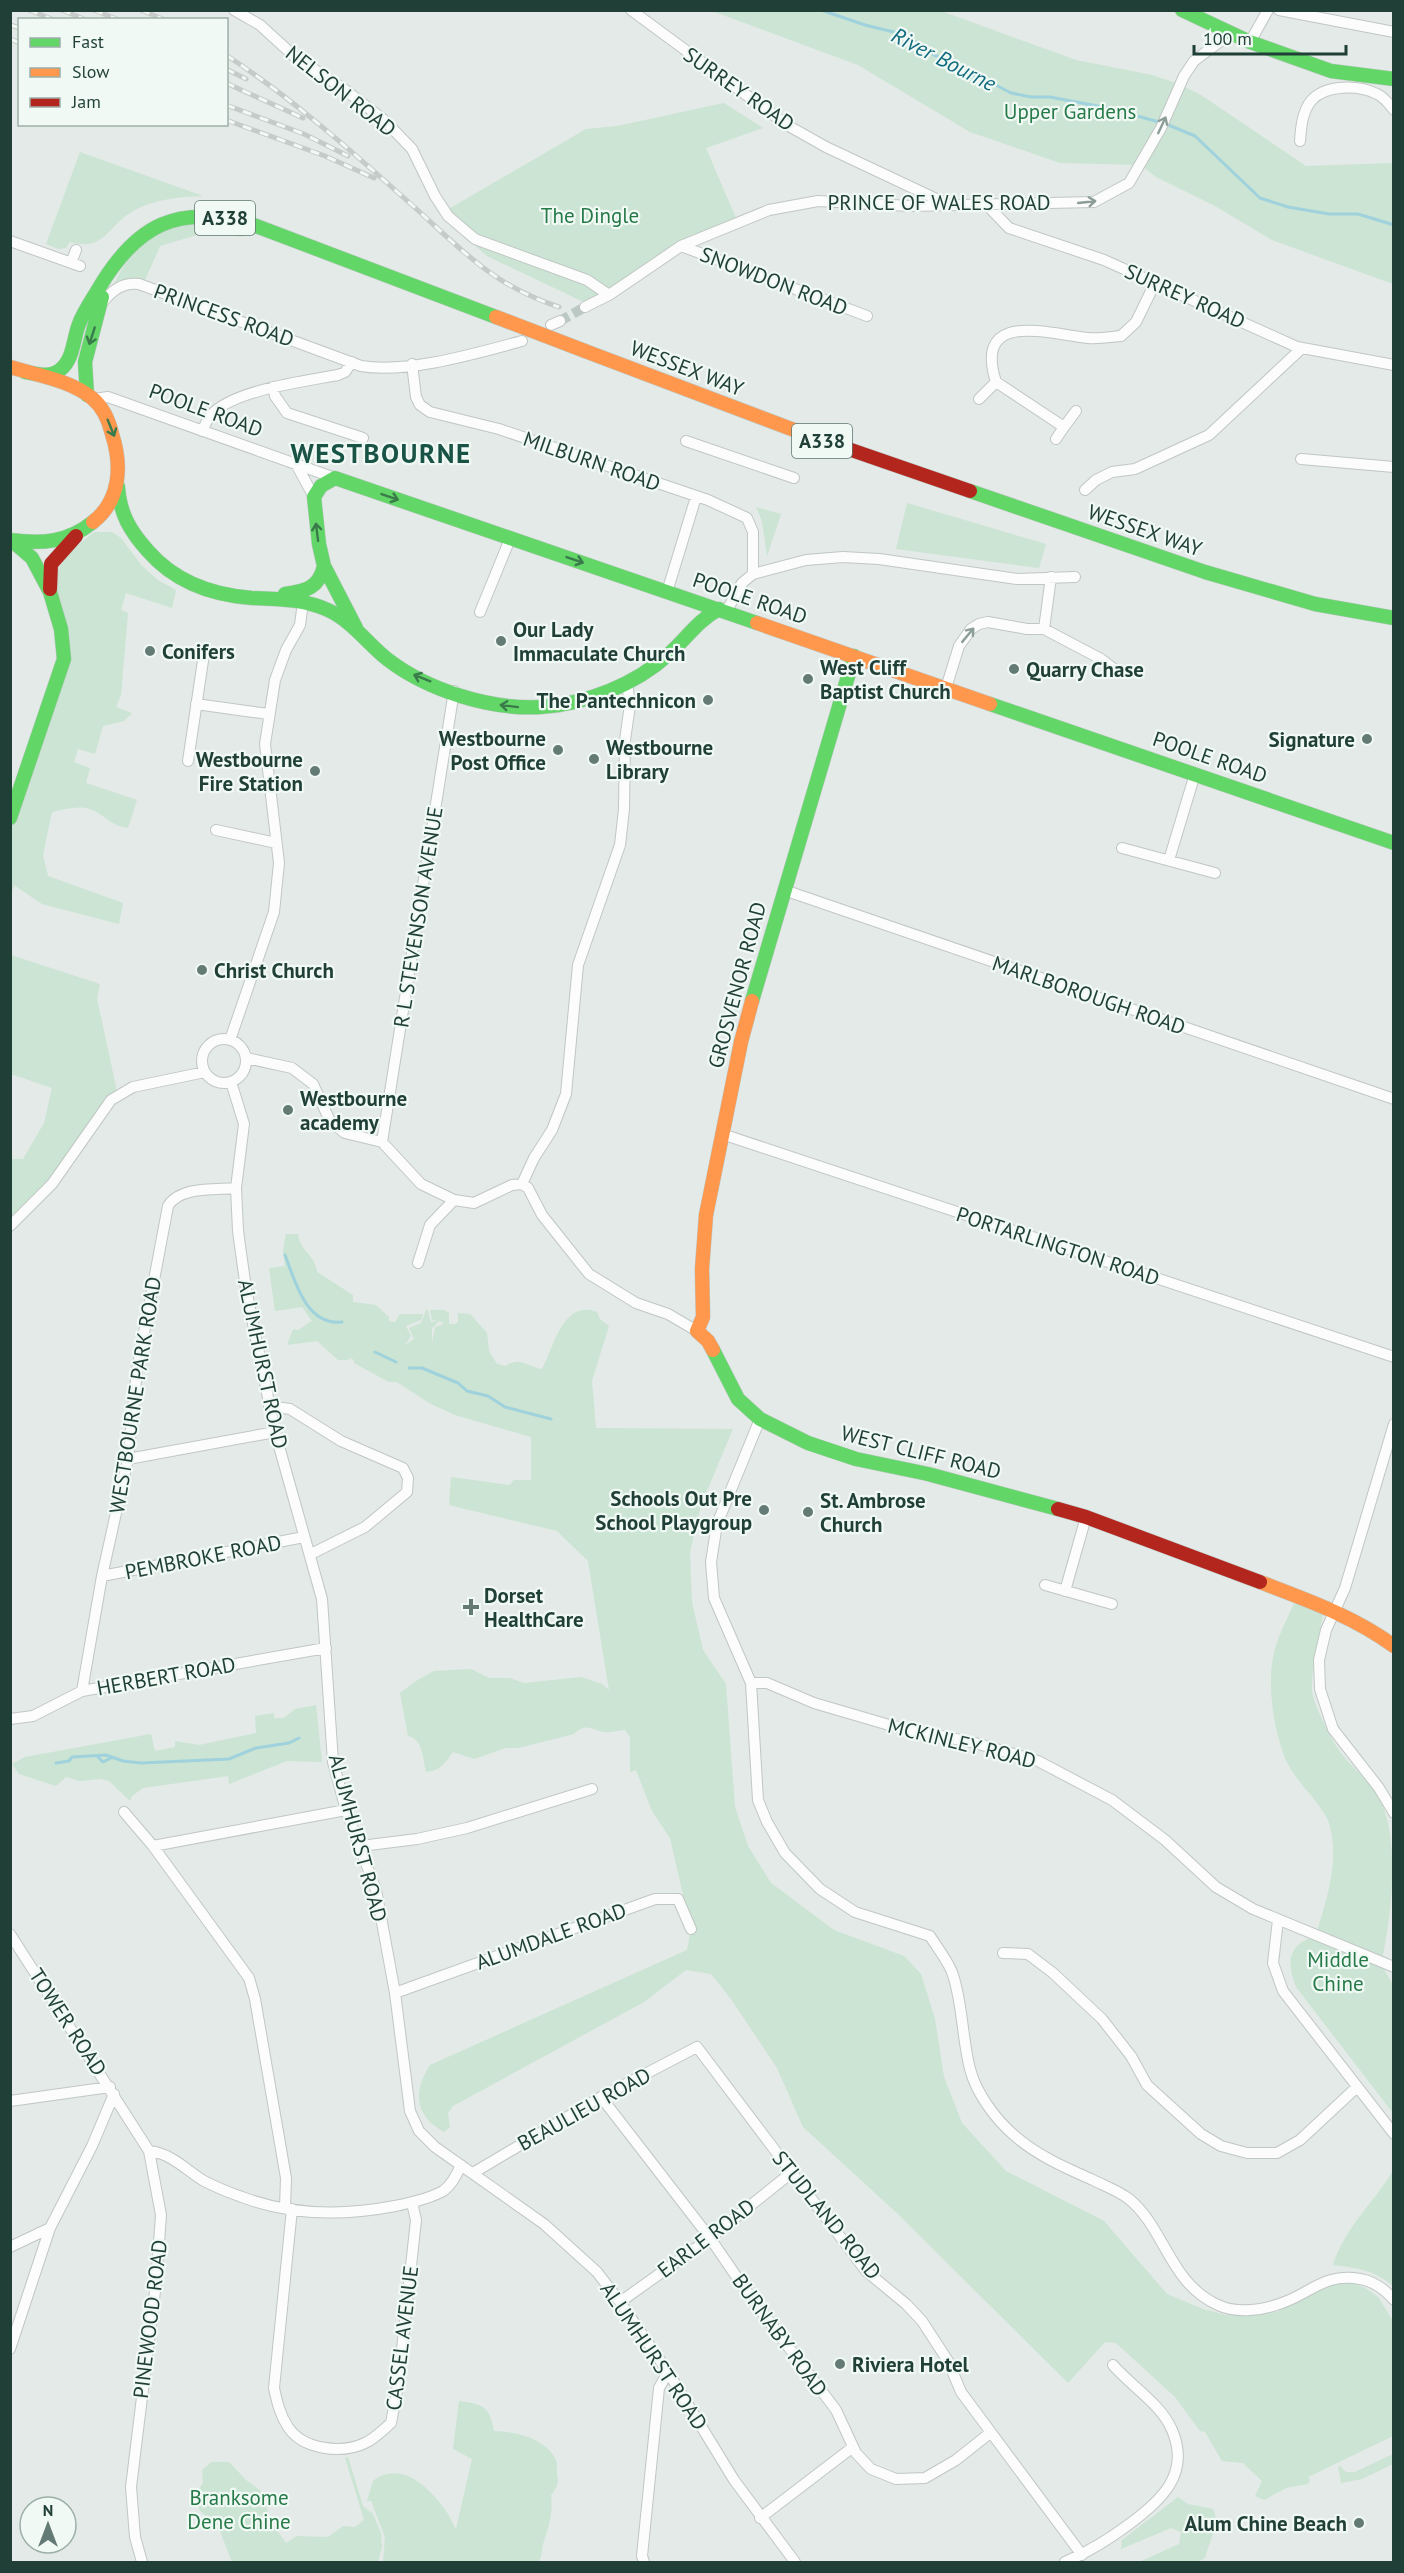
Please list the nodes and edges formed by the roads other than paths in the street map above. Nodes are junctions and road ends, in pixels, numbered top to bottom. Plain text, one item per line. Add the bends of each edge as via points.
1 (234, 10) edge
2 (631, 10) edge
3 (1182, 10) edge
4 (1268, 10) edge
5 (1279, 10) edge
6 (1394, 32) edge
7 (1230, 34) junction
8 (1250, 42) junction
9 (1394, 80) edge
10 (1394, 110) edge
11 (1300, 141) dead end
12 (949, 205) junction
13 (987, 205) junction
14 (10, 241) edge
15 (681, 246) junction
16 (76, 250) dead end
17 (104, 279) junction
18 (1155, 283) junction
19 (609, 295) junction
20 (101, 304) junction
21 (585, 307) tunnel mouth
22 (867, 316) dead end
23 (522, 341) dead end
24 (1302, 348) junction
25 (352, 362) junction
26 (412, 364) junction
27 (1394, 365) edge
28 (10, 367) edge
29 (25, 372) junction
30 (996, 382) junction
31 (273, 387) junction
32 (90, 397) junction
33 (979, 399) dead end
34 (1076, 411) dead end
35 (1064, 427) junction
36 (202, 431) junction
37 (363, 438) dead end
38 (1056, 439) dead end
39 (686, 441) dead end
40 (1301, 459) dead end
41 (296, 464) junction
42 (1394, 467) edge
43 (335, 478) junction
44 (795, 478) dead end
45 (118, 487) junction
46 (1085, 490) dead end
47 (314, 497) junction
48 (696, 497) junction
49 (125, 526) junction
50 (81, 532) junction
51 (510, 539) junction
52 (10, 540) edge
53 (324, 566) junction
54 (753, 574) junction
55 (1051, 577) junction
56 (1075, 577) dead end
57 (50, 592) junction
58 (674, 594) junction
59 (264, 596) junction
60 (303, 602) junction
61 (723, 611) junction
62 (480, 612) dead end
63 (1394, 618) edge
64 (357, 628) junction
65 (1044, 629) junction
66 (689, 635) junction
67 (204, 654) dead end
68 (854, 656) junction
69 (1123, 670) dead end
70 (627, 683) junction
71 (946, 688) junction
72 (454, 691) junction
73 (196, 704) junction
74 (268, 714) junction
75 (188, 761) dead end
76 (1195, 774) junction
77 (10, 818) edge
78 (216, 830) dead end
79 (276, 843) junction
80 (1394, 843) edge
81 (1122, 848) dead end
82 (1169, 860) junction
83 (1215, 873) dead end
84 (784, 890) junction
85 (230, 1040) junction
86 (246, 1058) junction
87 (205, 1072) junction
88 (231, 1082) junction
89 (1394, 1099) edge
90 (722, 1134) junction
91 (382, 1142) junction
92 (522, 1184) junction
93 (236, 1188) junction
94 (454, 1200) junction
95 (10, 1226) edge
96 (418, 1263) dead end
97 (697, 1330) junction
98 (1394, 1357) edge
99 (269, 1406) junction
100 (760, 1419) junction
101 (1394, 1424) edge
102 (275, 1432) junction
103 (128, 1459) junction
104 (1086, 1518) junction
105 (304, 1537) junction
106 (310, 1554) junction
107 (102, 1576) junction
108 (1045, 1585) dead end
109 (1065, 1591) junction
110 (1112, 1604) dead end
111 (1334, 1610) junction
112 (1394, 1646) edge
113 (326, 1648) junction
114 (750, 1683) junction
115 (82, 1691) junction
116 (10, 1719) edge
117 (591, 1790) dead end
118 (346, 1810) junction
119 (124, 1812) dead end
120 (1394, 1813) edge
121 (153, 1845) junction
122 (361, 1846) junction
123 (1278, 1920) junction
124 (691, 1929) dead end
125 (10, 1934) edge
126 (1003, 1953) dead end
127 (1394, 1967) edge
128 (395, 1993) junction
129 (697, 2047) joint
130 (1357, 2087) junction
131 (112, 2090) junction
132 (601, 2097) junction
133 (10, 2101) edge
134 (1394, 2134) edge
135 (149, 2151) junction
136 (461, 2165) junction
137 (473, 2173) junction
138 (791, 2173) junction
139 (412, 2203) junction
140 (288, 2209) junction
141 (50, 2228) junction
142 (710, 2238) junction
143 (10, 2247) edge
144 (1394, 2300) edge
145 (620, 2302) junction
146 (10, 2349) edge
147 (1113, 2366) dead end
148 (668, 2372) junction
149 (990, 2433) junction
150 (853, 2447) junction
151 (760, 2518) junction
152 (1082, 2555) junction
153 (142, 2562) edge
154 (644, 2562) edge
155 (795, 2562) edge
156 (1065, 2562) edge

1 - 19 street, NELSON ROAD via 260,25 294,56 384,120 412,149 448,216 475,239 587,280
2 - 12 street, SURREY ROAD via 788,125
3 - 7 main road
4 - 8 street
5 - 6 street
7 - 8 main road
13 -> 7 street, PRINCE OF WALES ROAD via 1094,202 1129,183 1194,61
8 - 9 main road via 1331,71
10 - 11 street via 1384,99 1366,90 1328,91 1318,95 1308,107
12 - 13 street, PRINCE OF WALES ROAD
12 - 15 street, PRINCE OF WALES ROAD via 818,201 769,210
13 - 18 street, SURREY ROAD via 1009,228 1104,260
14 - 16 street via 76,264
15 - 19 street, PRINCE OF WALES ROAD
15 - 22 street, SNOWDON ROAD
17 - 20 main road, WESSEX WAY / A338
17 - 29 main road, A338 via 61,370 45,375
17 - 63 main road, WESSEX WAY / A338, bridge via 119,254 146,230 170,220 211,216 244,223 750,415 1082,531 1205,573 1314,604
18 - 24 street, SURREY ROAD
18 - 30 street via 1136,321 1121,336 1092,338 1023,329 1004,334 992,355
19 - 21 street, PRINCE OF WALES ROAD
20 - 25 street, PRINCESS ROAD via 110,292 124,285 139,284
20 -> 32 main road, WESSEX WAY / A338 via 85,362
23 - 26 street
24 - 27 street, SURREY ROAD
24 - 46 street via 1209,435 1135,469 1112,472
25 - 26 street via 384,368
25 - 31 street via 338,375
26 - 48 street, MILBURN ROAD via 416,397 430,412 499,429
28 - 29 main road
29 - 32 main road
30 - 33 street
30 - 35 street
31 - 36 street via 219,408
31 - 37 street via 287,413
32 - 36 street, POOLE ROAD via 108,397
32 -> 45 main road via 106,417 117,447 121,461
34 - 35 street
35 - 38 street
36 - 41 street, POOLE ROAD
39 - 44 street
40 - 42 street
41 - 43 street, POOLE ROAD
41 - 47 street
43 - 47 main road via 321,486
43 -> 51 main road, POOLE ROAD
45 - 49 main road
45 - 50 main road via 107,508
53 -> 47 main road
48 - 54 street, MILBURN ROAD via 747,518 753,532
48 - 58 street
49 - 50 main road via 99,523
49 - 59 main road via 152,556 182,580 226,595
50 - 52 main road via 45,545
50 - 57 main road via 51,564
51 -> 58 main road, POOLE ROAD
51 - 62 street
52 - 57 main road via 32,558
53 - 59 main road via 320,582 306,591
53 - 64 main road
54 - 55 street via 806,560 843,557 1017,579
54 - 61 street
55 - 56 street
55 - 65 street
57 - 77 main road via 61,629 64,659
58 - 61 main road, POOLE ROAD
58 - 66 main road via 692,615
59 - 60 main road
60 - 64 main road via 334,613
60 - 74 street via 300,625 279,667
61 - 66 main road via 705,615
61 - 68 main road, POOLE ROAD
72 -> 64 main road via 391,662
65 - 69 street via 1114,669
71 -> 65 street via 959,646 979,624
66 - 70 main road via 663,660
67 - 73 street
68 - 71 main road, POOLE ROAD
68 - 84 main road, GROSVENOR ROAD
70 -> 72 main road via 539,708 503,706
70 - 92 street via 630,705 620,845 578,964 566,1094 552,1130
71 - 76 main road, POOLE ROAD
72 - 91 street, R L STEVENSON AVENUE
73 - 74 street
73 - 75 street
74 - 79 street via 265,744
76 - 80 main road, POOLE ROAD
76 - 82 street
78 - 79 street
79 - 85 street via 279,863 274,912
81 - 82 street
82 - 83 street
84 - 89 street, MARLBOROUGH ROAD
84 - 90 main road, GROSVENOR ROAD via 744,1032
85 - 86 street via 241,1047
85 - 87 street via 209,1045 203,1058
86 - 88 street via 241,1076
86 - 91 street via 292,1068 313,1084 330,1121 345,1133
87 - 88 street via 216,1082
87 - 95 street via 133,1087 111,1100 52,1184
88 - 93 street, ALUMHURST ROAD via 244,1124
90 - 97 main road, GROSVENOR ROAD via 703,1238 703,1317
90 - 98 street, PORTARLINGTON ROAD
91 - 94 street via 421,1184
92 - 94 street via 474,1203
92 - 97 street, WEST CLIFF ROAD via 590,1274 636,1303
93 - 99 street, ALUMHURST ROAD via 246,1289
93 - 103 street, WESTBOURNE PARK ROAD via 189,1192 176,1197 168,1206 137,1371
94 - 96 street via 430,1225
97 - 100 main road, WEST CLIFF ROAD via 708,1341 738,1400
99 - 102 street, ALUMHURST ROAD
99 - 106 street via 290,1409 341,1441 403,1468 408,1478 407,1492 365,1527
100 - 104 main road, WEST CLIFF ROAD via 832,1452
100 - 114 street via 717,1524 711,1562 714,1598
101 - 111 street via 1345,1588
102 - 103 street
102 - 105 street, ALUMHURST ROAD
103 - 107 street, WESTBOURNE PARK ROAD
104 - 109 street
104 - 111 main road, WEST CLIFF ROAD
105 - 106 street, ALUMHURST ROAD
105 - 107 street, PEMBROKE ROAD
106 - 113 street, ALUMHURST ROAD via 322,1599
107 - 115 street, WESTBOURNE PARK ROAD
108 - 109 street
109 - 110 street
111 - 112 main road, WEST CLIFF ROAD
111 - 120 street via 1319,1660 1320,1689 1334,1729
113 - 115 street, HERBERT ROAD
113 - 118 street, ALUMHURST ROAD via 333,1762
114 - 123 street, MCKINLEY ROAD via 767,1683 814,1703 879,1722 1038,1761 1112,1800 1165,1840 1216,1887
114 - 144 street via 758,1800 785,1854 820,1889 855,1912 930,1936 953,1973 970,2070 989,2108 1013,2135 1033,2151 1129,2199 1188,2283 1220,2306 1239,2310 1277,2305 1330,2278 1346,2276 1379,2286
115 - 116 street, HERBERT ROAD via 33,1716
117 - 122 street via 467,1828
118 - 121 street
118 - 122 street, ALUMHURST ROAD
119 - 121 street, CASSEL AVENUE
121 - 140 street, CASSEL AVENUE via 249,1978 286,2178
122 - 128 street, ALUMHURST ROAD via 376,1890
123 - 127 street, MCKINLEY ROAD
123 - 130 street via 1273,1963 1283,1991
124 - 128 street, ALUMDALE ROAD via 678,1899 655,1899
125 - 131 street, TOWER ROAD
126 - 130 street via 1028,1954 1053,1973 1102,2019 1131,2056 1147,2085 1201,2134 1221,2146 1247,2153 1277,2153 1300,2140
128 - 136 street, ALUMHURST ROAD via 410,2111 418,2131
129 - 132 street, BEAULIEU ROAD
129 - 138 street, STUDLAND ROAD
130 - 134 street
131 - 133 street, TOWER ROAD
131 - 135 street, PINEWOOD ROAD
131 - 141 street via 92,2146
132 - 137 street, BEAULIEU ROAD
132 - 142 street, BURNABY ROAD
135 - 140 street via 161,2152 204,2181 243,2198
135 - 153 street, PINEWOOD ROAD via 161,2215 131,2487 135,2537
136 - 137 street, ALUMHURST ROAD
136 - 139 street via 443,2191
137 - 145 street, ALUMHURST ROAD via 544,2224 597,2272
138 - 142 street, EARLE ROAD
138 - 149 street, STUDLAND ROAD via 866,2271 922,2320 948,2361 961,2392
139 - 140 street via 343,2214
139 - 140 street, CASSEL AVENUE via 416,2220 391,2423 365,2443 339,2451 313,2446 289,2430 274,2388
141 - 143 street
141 - 146 street
142 - 145 street, EARLE ROAD
142 - 150 street, BURNABY ROAD via 836,2410
145 - 148 street, ALUMHURST ROAD
147 - 152 street via 1163,2415 1172,2429 1177,2461 1171,2485 1162,2497 1100,2546
148 - 151 street, ALUMHURST ROAD
148 - 154 street via 659,2388
149 - 150 street, BURNABY ROAD via 956,2460 916,2479 896,2479 872,2469
149 - 152 street, STUDLAND ROAD
150 - 151 street
151 - 155 street, ALUMHURST ROAD
152 - 156 street

